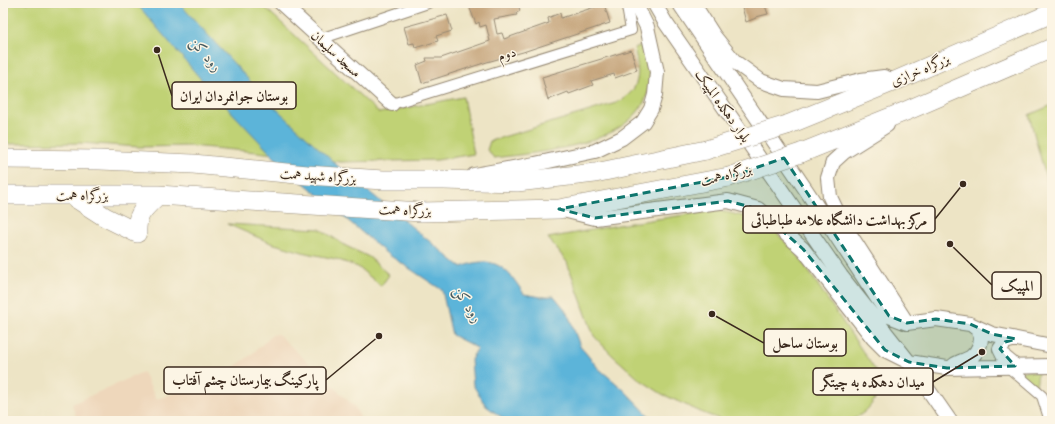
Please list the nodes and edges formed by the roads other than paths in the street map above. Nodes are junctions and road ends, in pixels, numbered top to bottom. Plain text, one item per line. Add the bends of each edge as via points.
1 (281, 3) edge
2 (428, 3) edge
3 (624, 3) edge
4 (635, 3) edge
5 (654, 3) edge
6 (679, 3) edge
7 (693, 3) edge
8 (1052, 13) edge
9 (320, 40) junction
10 (1052, 48) edge
11 (896, 81) junction
12 (392, 104) joint
13 (906, 111) junction
14 (788, 125) joint
15 (3, 159) edge
16 (444, 180) junction
17 (3, 195) edge
18 (71, 195) junction
19 (158, 195) junction
20 (559, 209) junction
21 (907, 323) junction
22 (970, 324) junction
23 (1016, 339) junction
24 (1052, 346) edge
25 (910, 362) junction
26 (1011, 366) junction
27 (1052, 366) edge
28 (947, 368) junction
29 (939, 405) junction
30 (942, 421) edge
31 (950, 421) edge
32 (1050, 421) edge

1 - 9 main road, مسجد سلیمان
2 - 9 street
3 - 12 street, دوم via 631,30
4 - 16 main road via 647,27 657,72 655,95 651,109 643,122 622,138 595,151
5 - 25 main road, بلوار دهکده المپیک via 841,276
6 - 21 main road, بلوار دهکده المپیک via 889,316
7 - 11 main road via 714,36 735,62 761,81 784,89 817,91 884,77
8 - 11 highway, بزرگراه خرازی
9 - 12 main road, مسجد سلیمان
10 - 13 highway
11 - 14 highway, بزرگراه خرازی
13 - 20 highway, بزرگراه همت, bridge via 800,153 729,177
13 - 21 main road via 844,152 833,162 828,178 830,197 842,222
14 - 16 highway, بزرگراه همت, bridge via 706,150 595,173 517,182
15 - 16 highway, بزرگراه شهید همت via 192,164 383,180
17 - 18 highway, بزرگراه همت
18 - 19 highway, بزرگراه همت
18 - 19 highway via 105,217 137,233 137,222 142,211
19 - 20 highway, بزرگراه همت via 422,212
20 - 25 main road via 595,218 728,201 758,209 803,249 873,338 885,350
21 - 22 main road via 936,319
22 - 23 main road via 992,334
22 - 28 main road via 979,331 981,337 977,351
23 - 24 main road
23 - 26 main road via 1004,342 1000,349
25 - 28 main road
25 - 29 main road, بلوار دهکده المپیک
26 - 27 main road
26 - 28 main road
26 - 32 street via 1042,396
29 - 30 main road
29 - 31 main road, بلوار دهکده المپیک

